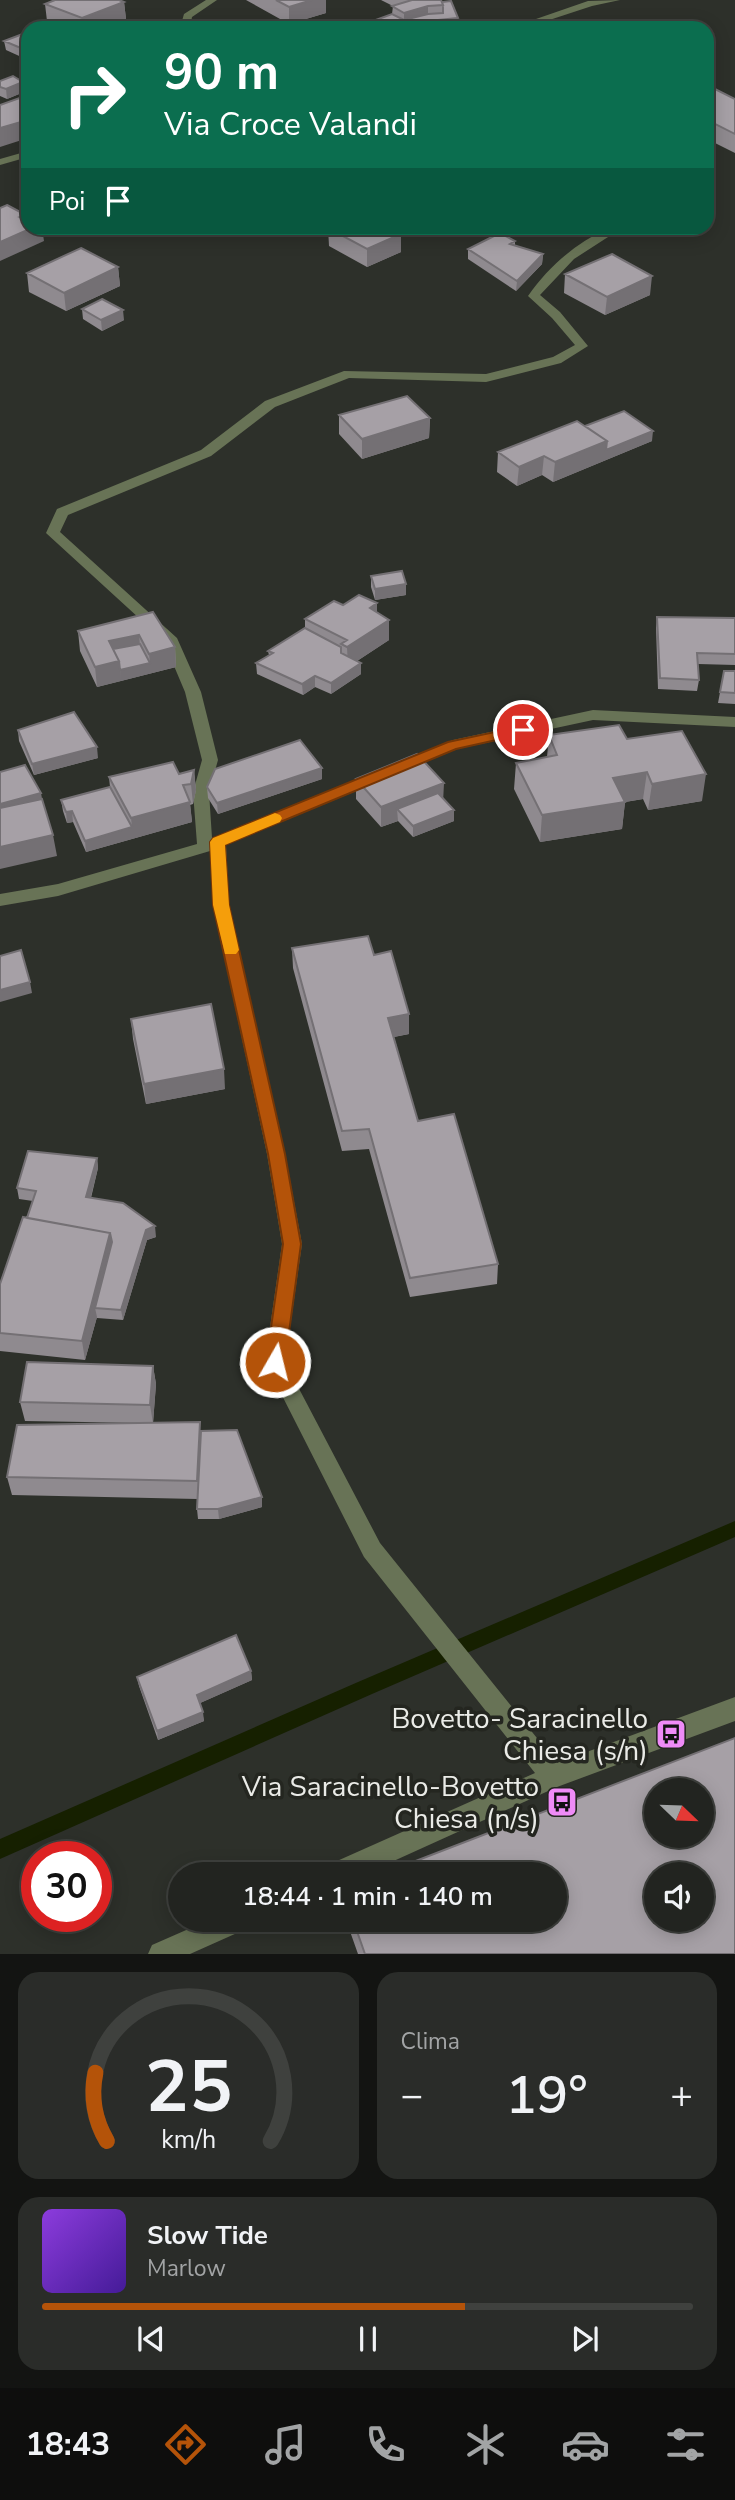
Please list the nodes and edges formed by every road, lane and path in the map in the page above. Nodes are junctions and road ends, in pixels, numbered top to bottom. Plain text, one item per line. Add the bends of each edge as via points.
1 (212, 0) edge
2 (615, 0) edge
3 (186, 21) edge
4 (536, 21) edge
5 (21, 156) edge
6 (0, 162) edge
7 (600, 235) edge
8 (735, 722) edge
9 (212, 844) junction
10 (0, 900) edge
11 (735, 1709) edge
12 (553, 1777) junction
13 (364, 1862) edge
14 (210, 1932) edge
15 (161, 1954) edge

1 - 3 street
2 - 4 street
5 - 6 street
7 - 9 street via 550,272 534,296 582,346 557,360 486,378 348,374 270,404 206,453 62,512 52,533 170,638 193,692 210,760 201,792
8 - 9 street via 593,715 453,745
9 - 10 street via 58,890
9 - 12 street via 292,1244 275,1362 372,1550
11 - 12 street
12 - 13 street
14 - 15 street

